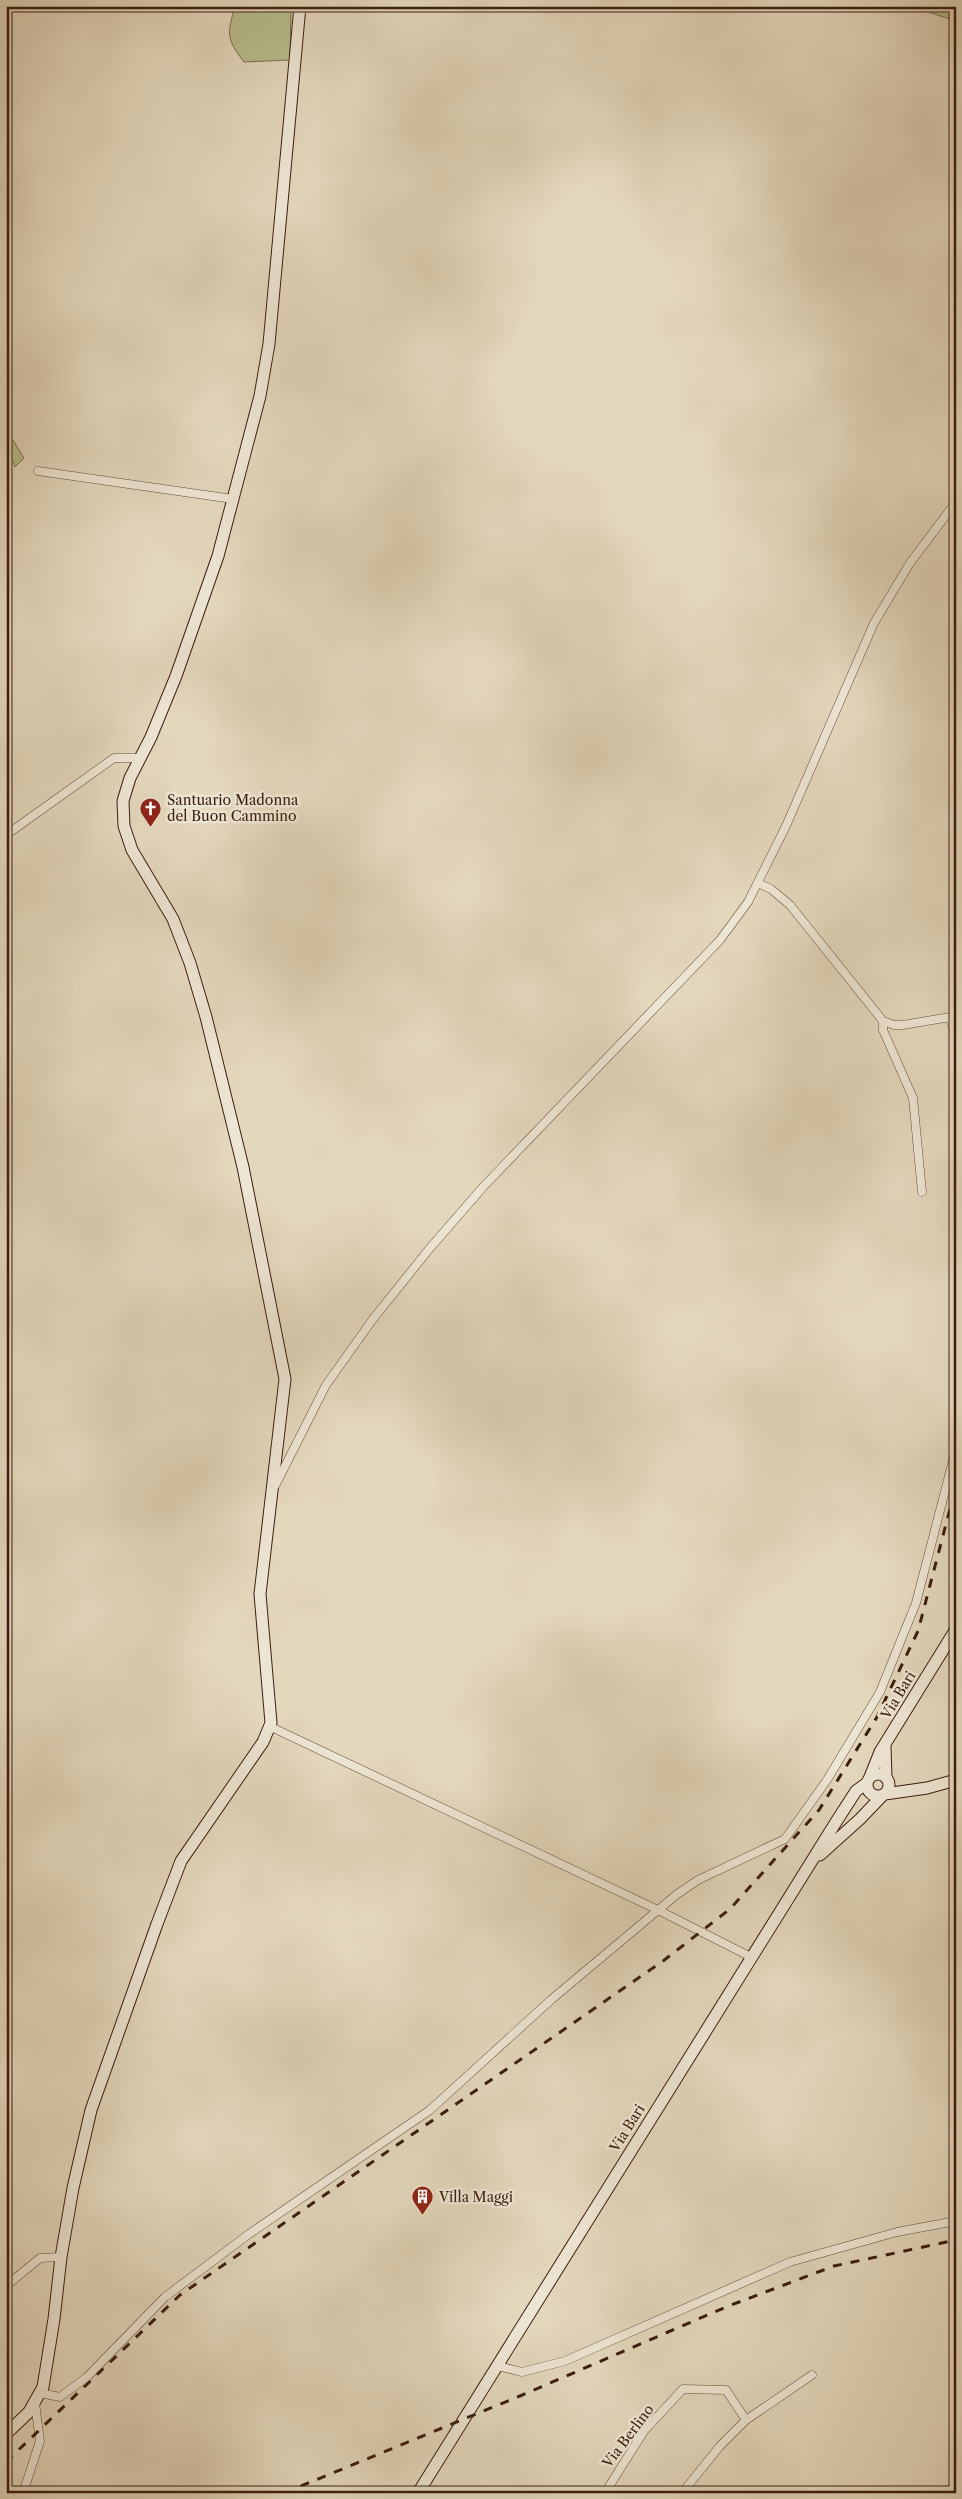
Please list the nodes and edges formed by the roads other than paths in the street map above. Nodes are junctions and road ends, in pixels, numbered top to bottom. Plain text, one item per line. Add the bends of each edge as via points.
1 (300, 6) edge
2 (38, 472) dead end
3 (233, 499) junction
4 (956, 502) edge
5 (140, 758) junction
6 (6, 835) edge
7 (758, 883) junction
8 (953, 1017) edge
9 (883, 1021) junction
10 (956, 1037) edge
11 (922, 1192) dead end
12 (956, 1449) edge
13 (274, 1488) junction
14 (956, 1629) edge
15 (269, 1726) junction
16 (885, 1745) junction
17 (887, 1779) junction
18 (869, 1780) junction
19 (956, 1780) edge
20 (921, 1789) junction
21 (883, 1795) junction
22 (812, 1861) junction
23 (658, 1910) junction
24 (751, 1957) junction
25 (956, 2221) edge
26 (61, 2257) junction
27 (6, 2286) edge
28 (498, 2366) junction
29 (812, 2375) dead end
30 (37, 2398) junction
31 (746, 2420) junction
32 (6, 2434) edge
33 (23, 2493) edge
34 (418, 2493) edge
35 (605, 2493) edge
36 (682, 2493) edge

1 - 3 street via 269,344 260,396
2 - 3 street
3 - 5 street via 218,556 176,676
4 - 7 street via 910,563 874,623
5 - 6 street via 114,758
5 - 13 street via 123,801 124,826 132,850 173,919 206,1017 243,1167 285,1379
7 - 9 street via 790,905
7 - 13 street via 720,940 484,1186 424,1255 326,1384
8 - 9 street via 903,1025
8 - 10 street
9 - 11 street via 883,1030 913,1098
12 - 23 street via 916,1603 880,1692 827,1780 785,1839 698,1880
13 - 15 street via 260,1594
14 - 16 street, Via Bari
15 - 23 street
15 - 26 street via 263,1742 181,1861 92,2110
16 - 17 street
16 - 18 street, Via Bari
17 - 18 street via 880,1775
17 - 20 street
17 - 21 street via 889,1788
18 - 21 street via 869,1793
18 - 22 street, Via Bari via 856,1791
19 - 20 street
20 - 21 street
21 - 22 street
22 - 24 street, Via Bari
23 - 24 street
23 - 30 street via 552,1999 430,2110 249,2234 165,2297 87,2377 60,2397
24 - 28 street, Via Bari
25 - 28 street via 887,2235 790,2262 564,2361 522,2372
26 - 27 street via 40,2258
26 - 30 street via 43,2387
28 - 34 street, Via Bari
29 - 31 street
30 - 32 street via 29,2412
30 - 33 street via 40,2441
31 - 35 street, Via Berlino via 726,2390 683,2389 644,2431
31 - 36 street

